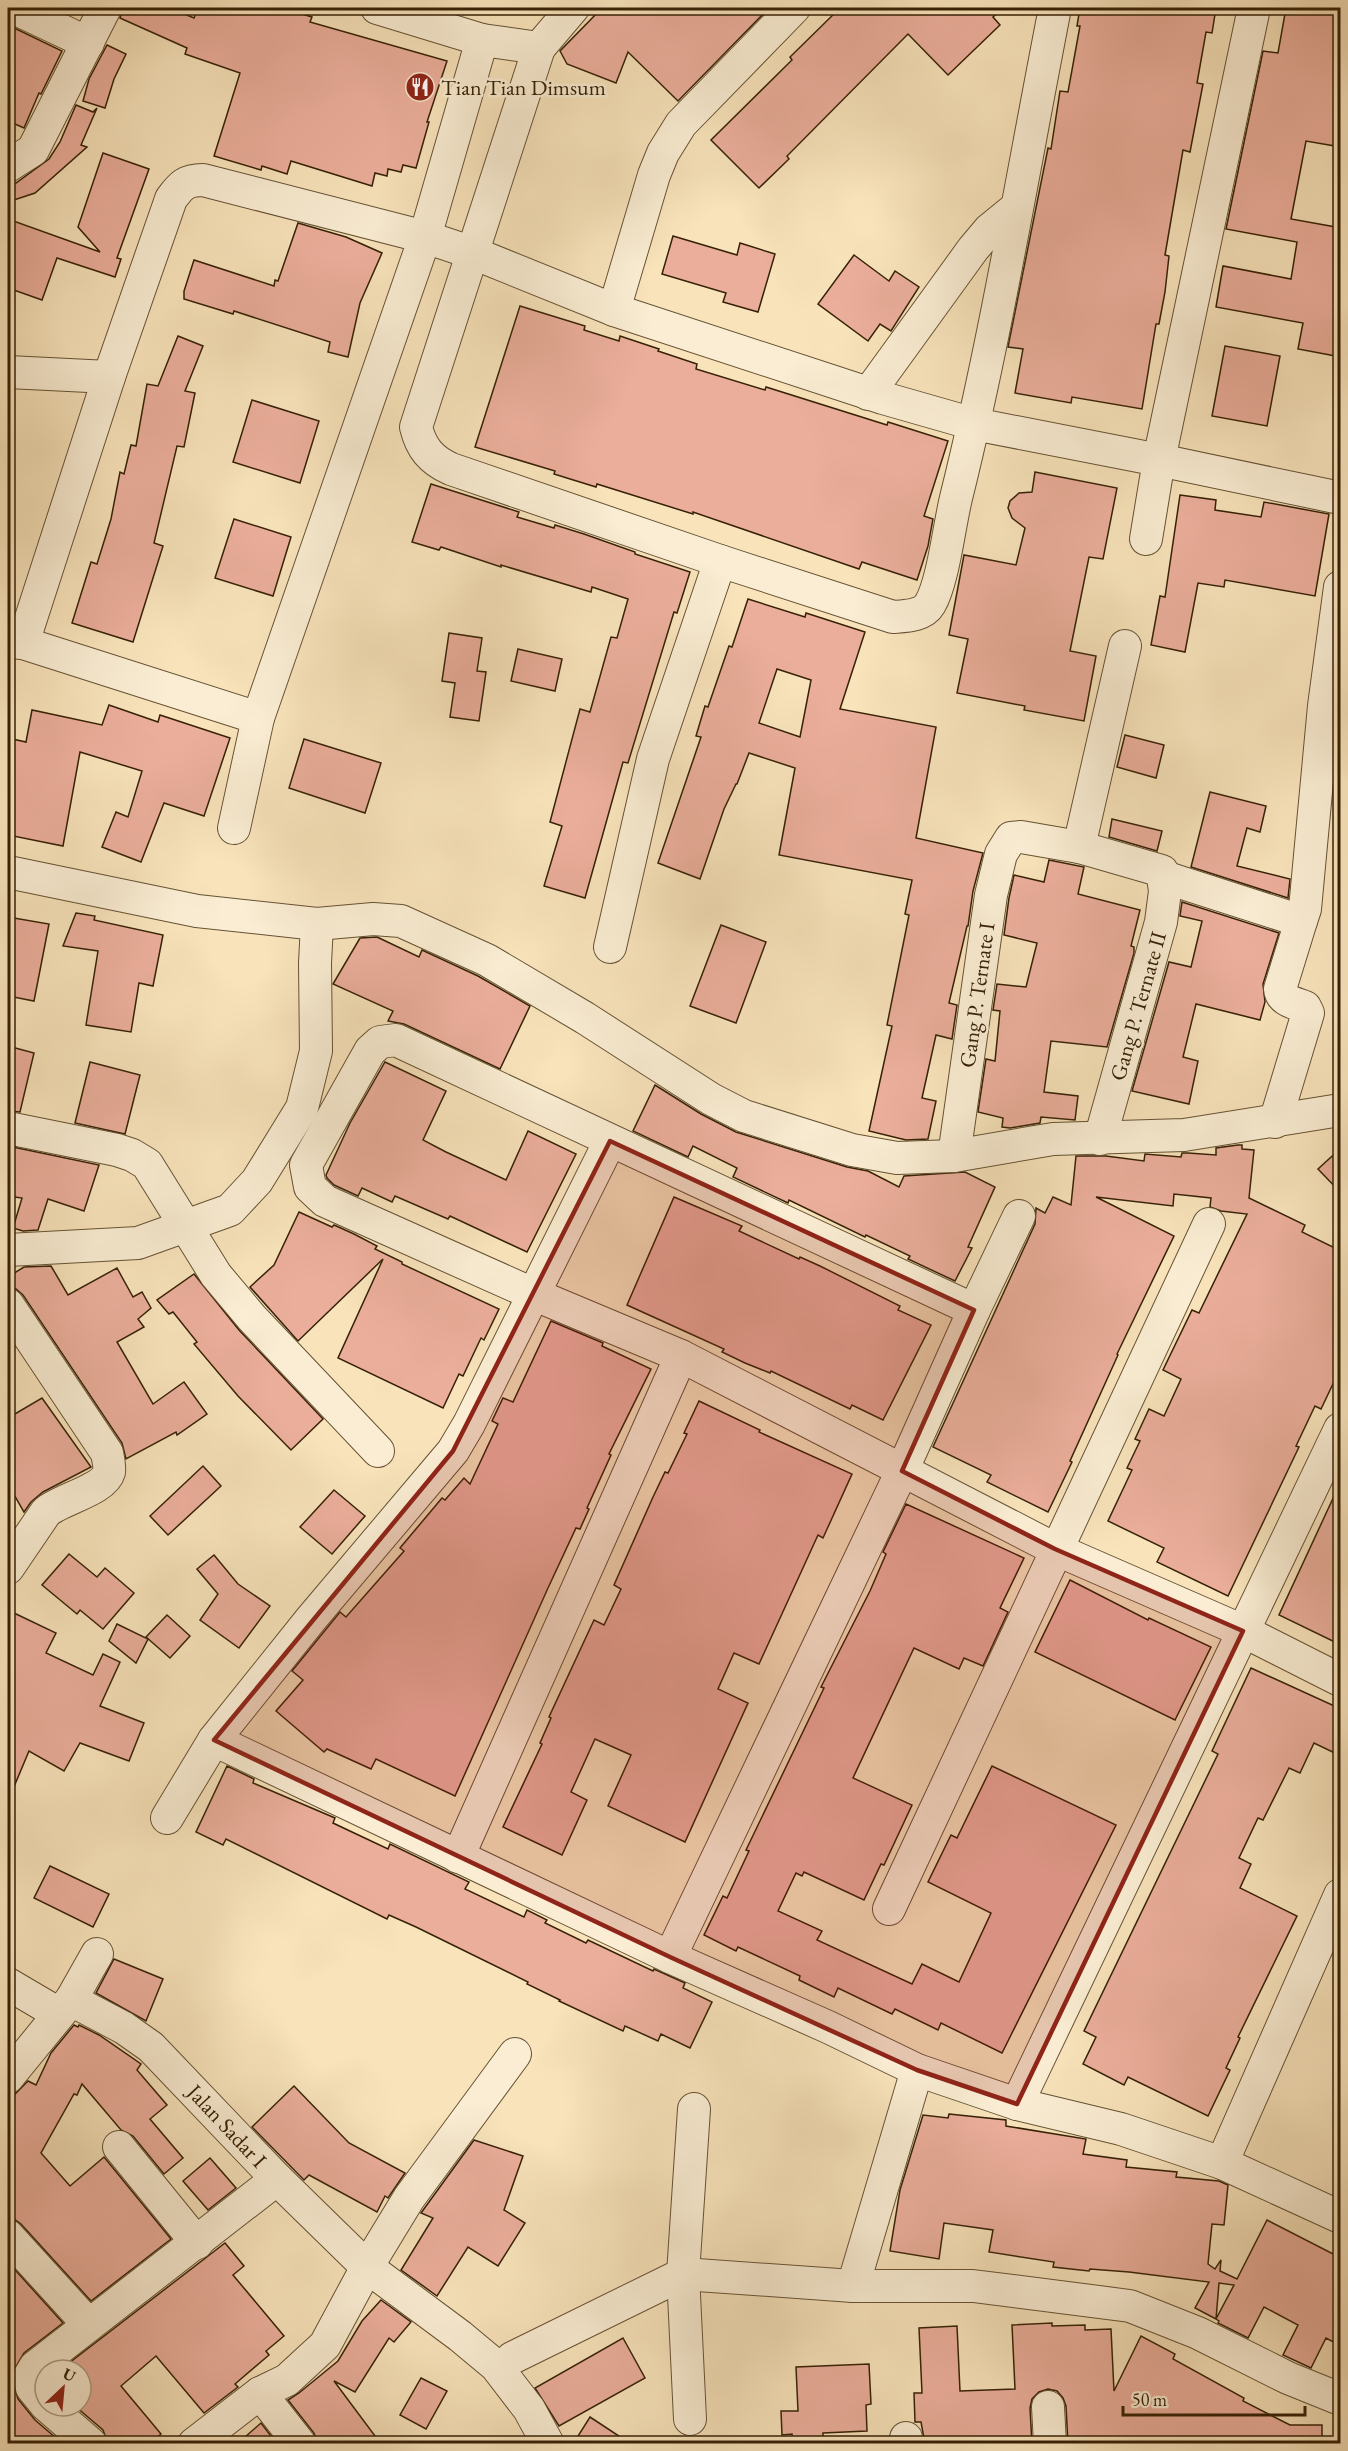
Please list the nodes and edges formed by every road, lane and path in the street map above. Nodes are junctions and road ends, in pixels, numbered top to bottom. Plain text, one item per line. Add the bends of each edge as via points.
1 (14, 8) edge
2 (105, 8) edge
3 (377, 8) edge
4 (573, 8) edge
5 (794, 8) edge
6 (1054, 8) edge
7 (1254, 8) edge
8 (482, 40) junction
9 (88, 43) junction
10 (539, 48) junction
11 (8, 165) edge
12 (1016, 208) junction
13 (424, 237) junction
14 (473, 253) junction
15 (614, 310) junction
16 (8, 372) edge
17 (109, 377) junction
18 (868, 394) junction
19 (974, 424) junction
20 (1159, 459) junction
21 (1341, 498) edge
22 (1146, 539) dead end
23 (720, 561) junction
24 (1341, 587) edge
25 (15, 642) edge
26 (1125, 646) dead end
27 (258, 718) junction
28 (234, 828) dead end
29 (1079, 847) junction
30 (8, 872) edge
31 (1163, 874) junction
32 (1301, 921) junction
33 (317, 924) junction
34 (610, 947) dead end
35 (1341, 1110) edge
36 (1275, 1122) junction
37 (8, 1128) edge
38 (1100, 1139) junction
39 (610, 1141) junction
40 (954, 1156) junction
41 (1019, 1216) dead end
42 (1209, 1224) dead end
43 (186, 1226) junction
44 (8, 1250) edge
45 (533, 1293) junction
46 (8, 1305) edge
47 (974, 1310) junction
48 (681, 1356) junction
49 (1341, 1429) edge
50 (378, 1450) dead end
51 (902, 1471) junction
52 (1055, 1549) junction
53 (8, 1568) edge
54 (1243, 1631) junction
55 (1341, 1680) edge
56 (214, 1740) junction
57 (167, 1818) dead end
58 (458, 1857) junction
59 (1341, 1895) edge
60 (889, 1909) dead end
61 (97, 1954) dead end
62 (670, 1957) junction
63 (8, 1984) edge
64 (65, 2007) junction
65 (515, 2054) dead end
66 (917, 2070) junction
67 (8, 2077) edge
68 (1017, 2104) junction
69 (694, 2109) dead end
70 (119, 2147) dead end
71 (1222, 2163) junction
72 (277, 2179) junction
73 (1341, 2217) edge
74 (8, 2236) edge
75 (197, 2242) junction
76 (367, 2267) junction
77 (683, 2274) junction
78 (853, 2286) junction
79 (89, 2325) junction
80 (513, 2358) dead end
81 (18, 2374) edge
82 (33, 2389) edge
83 (260, 2393) junction
84 (1341, 2399) edge
85 (1048, 2407) dead end
86 (61, 2418) edge
87 (690, 2419) dead end
88 (90, 2444) edge
89 (194, 2444) edge
90 (300, 2444) edge
91 (548, 2444) edge
92 (1050, 2444) edge

1 - 9 street
2 - 9 street
3 - 8 street
4 - 10 street
5 - 15 street via 681,124 663,153
6 - 12 street
7 - 20 street
8 - 10 street
8 - 13 street
9 - 11 street via 33,150
10 - 14 street
12 - 18 street via 973,249
12 - 19 street
13 - 14 street
13 - 17 street via 203,180 186,182 171,199
13 - 27 street
14 - 15 street
14 - 23 street via 416,427 420,442 434,461
15 - 18 street
16 - 17 street
17 - 25 street
18 - 19 street
19 - 20 street
19 - 23 street via 937,591 928,607 913,616 893,617
20 - 21 street
20 - 22 street
23 - 34 street via 653,759
24 - 32 street
25 - 27 street
26 - 29 street
27 - 28 street
29 - 31 street
29 - 40 street, Gang P. Ternate I via 1021,837 1011,838 1001,854 991,895
30 - 33 street via 198,911
31 - 32 street
31 - 38 street, Gang P. Ternate II via 1161,922
32 - 36 street via 1280,994 1305,1007 1308,1013
33 - 40 street via 401,921 487,960 744,1116 852,1150 897,1158
33 - 43 street via 316,1051 302,1108 257,1181 230,1210
35 - 36 street
36 - 38 street via 1185,1135
37 - 43 street via 132,1155 147,1164
38 - 40 street via 1053,1139
39 - 45 street
39 - 45 street via 396,1040 380,1042 370,1051 306,1165 310,1187 325,1201
39 - 47 street
41 - 47 street
42 - 52 street
43 - 44 street via 138,1243
43 - 50 street via 216,1275 252,1318
45 - 48 street
45 - 56 street via 453,1451
46 - 53 street via 107,1453 109,1471 103,1483 46,1512
47 - 51 street
48 - 51 street
48 - 58 street
49 - 54 street
51 - 52 street
51 - 62 street
52 - 54 street
52 - 60 street
54 - 55 street
54 - 68 street
56 - 57 street
56 - 58 street
58 - 62 street
59 - 71 street
61 - 64 street
62 - 66 street
63 - 64 street, Jalan Sadar I
64 - 67 street
64 - 72 street, Jalan Sadar I via 124,2028 150,2047
65 - 76 street via 409,2198
66 - 68 street
66 - 78 street
68 - 71 street via 1121,2129
69 - 77 street
70 - 75 street
71 - 73 street
72 - 75 street, Jalan Sadar I
72 - 76 street
74 - 79 street
75 - 79 street, Jalan Sadar I
76 - 83 street via 325,2345 287,2380
76 - 91 street via 496,2367 529,2409
77 - 78 street
77 - 80 street
77 - 87 street
78 - 84 street via 973,2286 1130,2306
79 - 81 street, Jalan Sadar I via 35,2367
81 - 82 street, Jalan Sadar I
83 - 89 street
83 - 90 street
85 - 92 street
86 - 88 street, Jalan Sadar I

